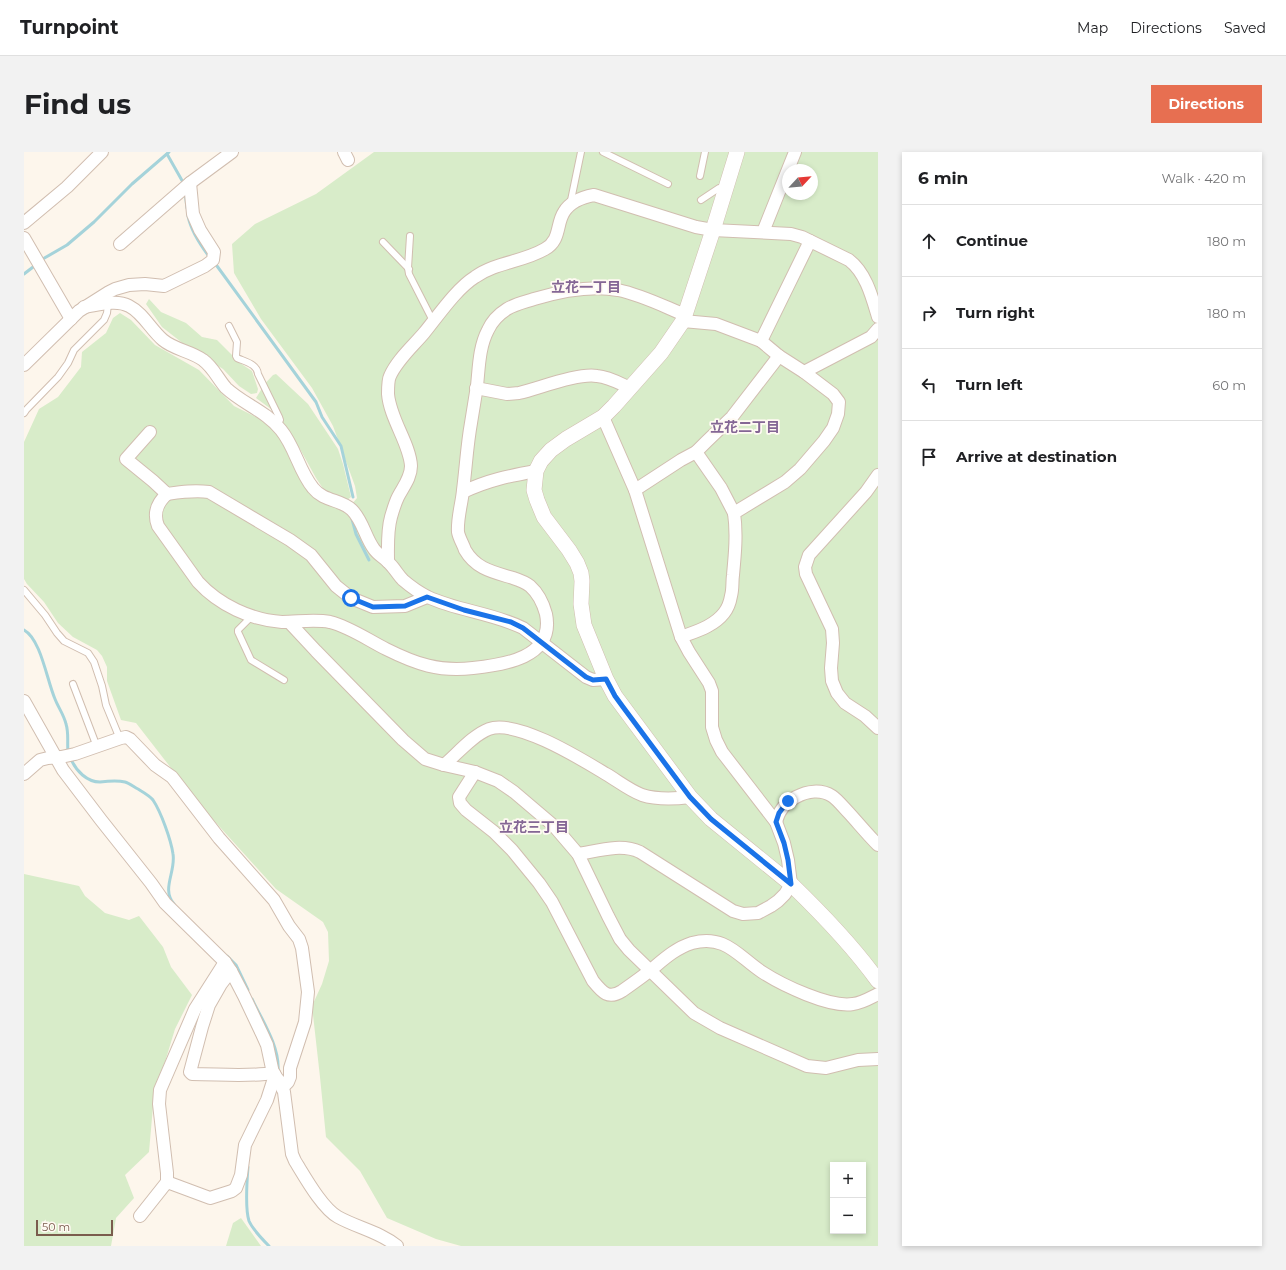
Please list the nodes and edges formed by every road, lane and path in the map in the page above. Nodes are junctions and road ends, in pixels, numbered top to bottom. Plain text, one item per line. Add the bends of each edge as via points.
1 (102, 152) edge
2 (232, 152) edge
3 (581, 152) edge
4 (603, 152) edge
5 (705, 152) edge
6 (737, 152) edge
7 (795, 152) edge
8 (700, 176) dead end
9 (190, 183) junction
10 (668, 184) dead end
11 (726, 188) junction
12 (702, 200) dead end
13 (570, 205) junction
14 (24, 223) edge
15 (714, 230) junction
16 (763, 232) junction
17 (410, 236) dead end
18 (24, 238) edge
19 (810, 241) junction
20 (383, 242) dead end
21 (120, 244) dead end
22 (408, 269) junction
23 (876, 303) edge
24 (108, 304) junction
25 (84, 307) junction
26 (878, 317) edge
27 (684, 318) junction
28 (71, 319) junction
29 (433, 322) junction
30 (229, 326) dead end
31 (878, 329) edge
32 (761, 341) junction
33 (778, 356) junction
34 (24, 365) edge
35 (804, 372) junction
36 (476, 388) junction
37 (630, 388) junction
38 (24, 413) edge
39 (603, 417) junction
40 (277, 425) junction
41 (150, 432) dead end
42 (696, 452) junction
43 (536, 472) junction
44 (878, 475) edge
45 (635, 490) junction
46 (463, 492) junction
47 (167, 494) junction
48 (734, 513) junction
49 (388, 562) junction
50 (24, 590) edge
51 (427, 597) junction
52 (252, 616) junction
53 (289, 622) junction
54 (682, 637) junction
55 (541, 643) junction
56 (606, 679) junction
57 (284, 680) dead end
58 (72, 684) dead end
59 (24, 701) edge
60 (878, 728) edge
61 (120, 739) junction
62 (97, 747) junction
63 (59, 758) junction
64 (444, 765) junction
65 (475, 772) junction
66 (24, 774) edge
67 (690, 797) junction
68 (776, 822) junction
69 (878, 845) edge
70 (578, 854) junction
71 (791, 884) junction
72 (228, 966) junction
73 (650, 970) junction
74 (878, 981) edge
75 (878, 994) edge
76 (878, 1059) edge
77 (274, 1074) junction
78 (282, 1088) junction
79 (167, 1182) junction
80 (140, 1216) dead end
81 (397, 1246) edge

1 - 14 street via 67,187
2 - 9 street
3 - 13 lane
4 - 10 lane
5 - 8 lane
6 - 11 street
7 - 16 street
9 - 21 street
9 - 25 street via 193,214 214,252 213,260 168,285 139,284 121,287
11 - 12 lane via 719,188
11 - 15 street
13 - 15 street via 594,195 696,227
13 - 29 street via 563,213 558,232 547,248 537,254 497,265 474,277
15 - 16 street
15 - 27 street
16 - 19 street via 791,234
17 - 22 lane
18 - 28 street
19 - 23 street via 856,265
19 - 32 street
20 - 22 lane
22 - 29 lane
23 - 26 street
24 - 25 street
24 - 38 lane via 104,320 74,350 58,377
24 - 40 street via 122,303 130,306 163,340 203,359 228,389
25 - 28 street
27 - 32 street via 716,324
27 - 36 street via 641,296 596,288 575,289 519,304 507,309 488,328
27 - 37 street via 661,354
28 - 34 street
29 - 49 street via 398,363 390,377 388,394 391,411 408,451 411,466 408,479 390,518
30 - 40 lane via 236,341 237,358 254,365 258,370 279,417
31 - 35 street via 871,337
32 - 33 street
33 - 35 street
33 - 42 street via 732,418
35 - 48 street via 833,394 839,402 833,428 800,469 785,482
36 - 37 street via 507,394 518,393 584,376 609,379
36 - 46 street
37 - 39 street
39 - 43 street via 551,450
39 - 45 street
40 - 49 street via 313,489 321,496 351,509 374,549
41 - 47 street via 126,459
42 - 45 street
42 - 48 street via 721,488
43 - 46 street via 496,479
43 - 56 street via 534,490 541,510 569,550 581,573 584,625
44 - 60 street via 866,492 809,555 805,567 832,629 832,681 837,693 845,703
45 - 54 street
46 - 55 street via 458,532 464,548 479,566 527,584 540,596 548,625
47 - 51 street via 198,490 209,492 290,540 311,555 336,586 351,598 373,607 405,606
47 - 52 street via 158,504 155,516 164,535 205,590 236,610
48 - 54 street via 734,564 728,607 714,622
49 - 51 street via 403,580
50 - 61 lane via 57,633 64,640 88,653 94,662 106,705
51 - 55 street via 511,622
52 - 53 street
52 - 57 lane via 238,630 251,660
53 - 55 street via 320,621 336,624 406,659 444,669 466,669 508,663 526,656
53 - 64 street via 412,749 425,759
54 - 68 street via 712,691 712,727 722,752
55 - 56 street via 591,680
56 - 67 street via 619,702
58 - 62 lane
59 - 63 street
61 - 62 street
61 - 78 street via 130,738 155,765 172,777 219,838 274,900 299,939 308,992 305,1022 288,1082
62 - 63 street
63 - 66 street via 40,760
63 - 72 street via 78,791 165,903
64 - 65 street
64 - 67 street via 479,734 489,729 509,728 559,747 642,795 665,799
65 - 70 street via 498,781 514,792 554,826
65 - 73 street via 459,797 460,803 512,850 539,883 600,990 609,995 616,995
67 - 71 street via 711,819
68 - 69 street via 788,801 811,791 820,792 831,795 841,804
68 - 71 street via 784,843
70 - 71 street via 615,848 635,849 733,912 743,914 758,913 771,906 785,894
70 - 73 street via 620,939
71 - 74 street via 838,933
72 - 77 street via 267,1045
72 - 77 street via 209,1005 190,1072
72 - 79 street via 195,1009 160,1090 159,1104
73 - 75 street via 682,947 710,941 722,943 778,981 831,1003 864,1002
73 - 76 street via 682,1003 703,1020 807,1066 826,1068 858,1060
77 - 78 street
77 - 79 street via 267,1100 245,1145 241,1176 236,1188 210,1198
78 - 81 street via 292,1154 325,1206 338,1217
79 - 80 street

